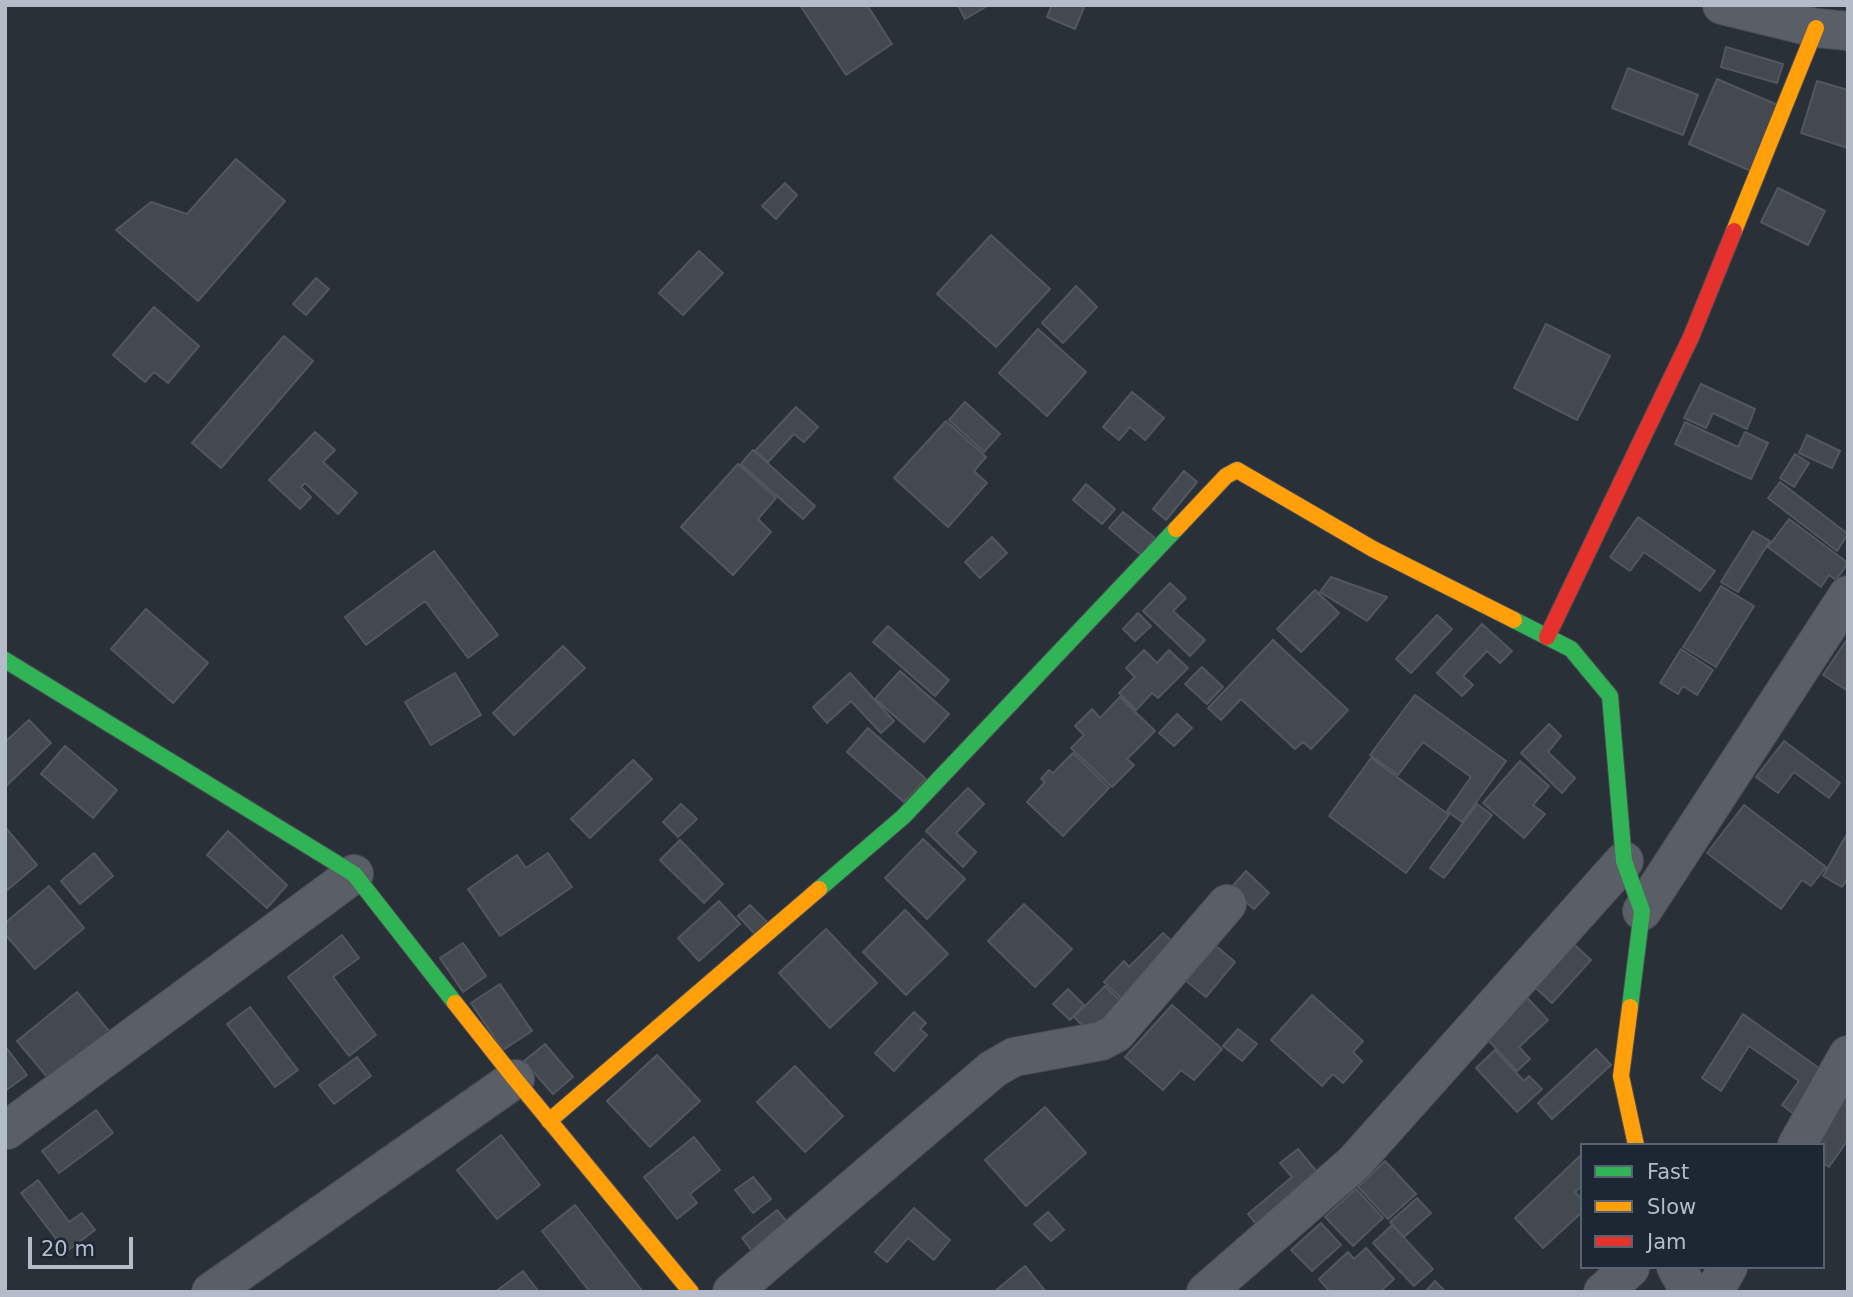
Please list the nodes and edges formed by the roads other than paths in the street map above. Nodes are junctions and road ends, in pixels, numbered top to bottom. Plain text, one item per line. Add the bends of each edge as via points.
1 (1722, 5) edge
2 (1832, 30) edge
3 (1848, 596) edge
4 (1547, 637) junction
5 (5, 660) edge
6 (1624, 860) junction
7 (354, 874) junction
8 (1227, 904) dead end
9 (1642, 911) junction
10 (1848, 1055) edge
11 (515, 1079) junction
12 (549, 1121) junction
13 (7, 1130) dead end
14 (1636, 1143) edge
15 (1798, 1143) edge
16 (1629, 1269) edge
17 (1677, 1269) edge
18 (1727, 1269) edge
19 (687, 1290) edge
20 (211, 1292) edge
21 (732, 1292) edge
22 (1206, 1292) edge
23 (1603, 1292) edge
24 (1690, 1292) edge
25 (1714, 1292) edge

1 - 2 street
2 - 4 street
3 - 9 street
4 - 6 street via 1571,649 1610,696
4 - 12 street via 1373,549 1237,470 1226,476 903,817
5 - 7 street
6 - 9 street
6 - 22 street via 1354,1163
7 - 11 street
7 - 13 street
8 - 21 street via 1116,1033 1101,1041 1014,1057 993,1069
9 - 14 street via 1621,1076
10 - 15 street
11 - 12 street
11 - 20 street
12 - 19 street
16 - 23 street
17 - 24 street
18 - 25 street

